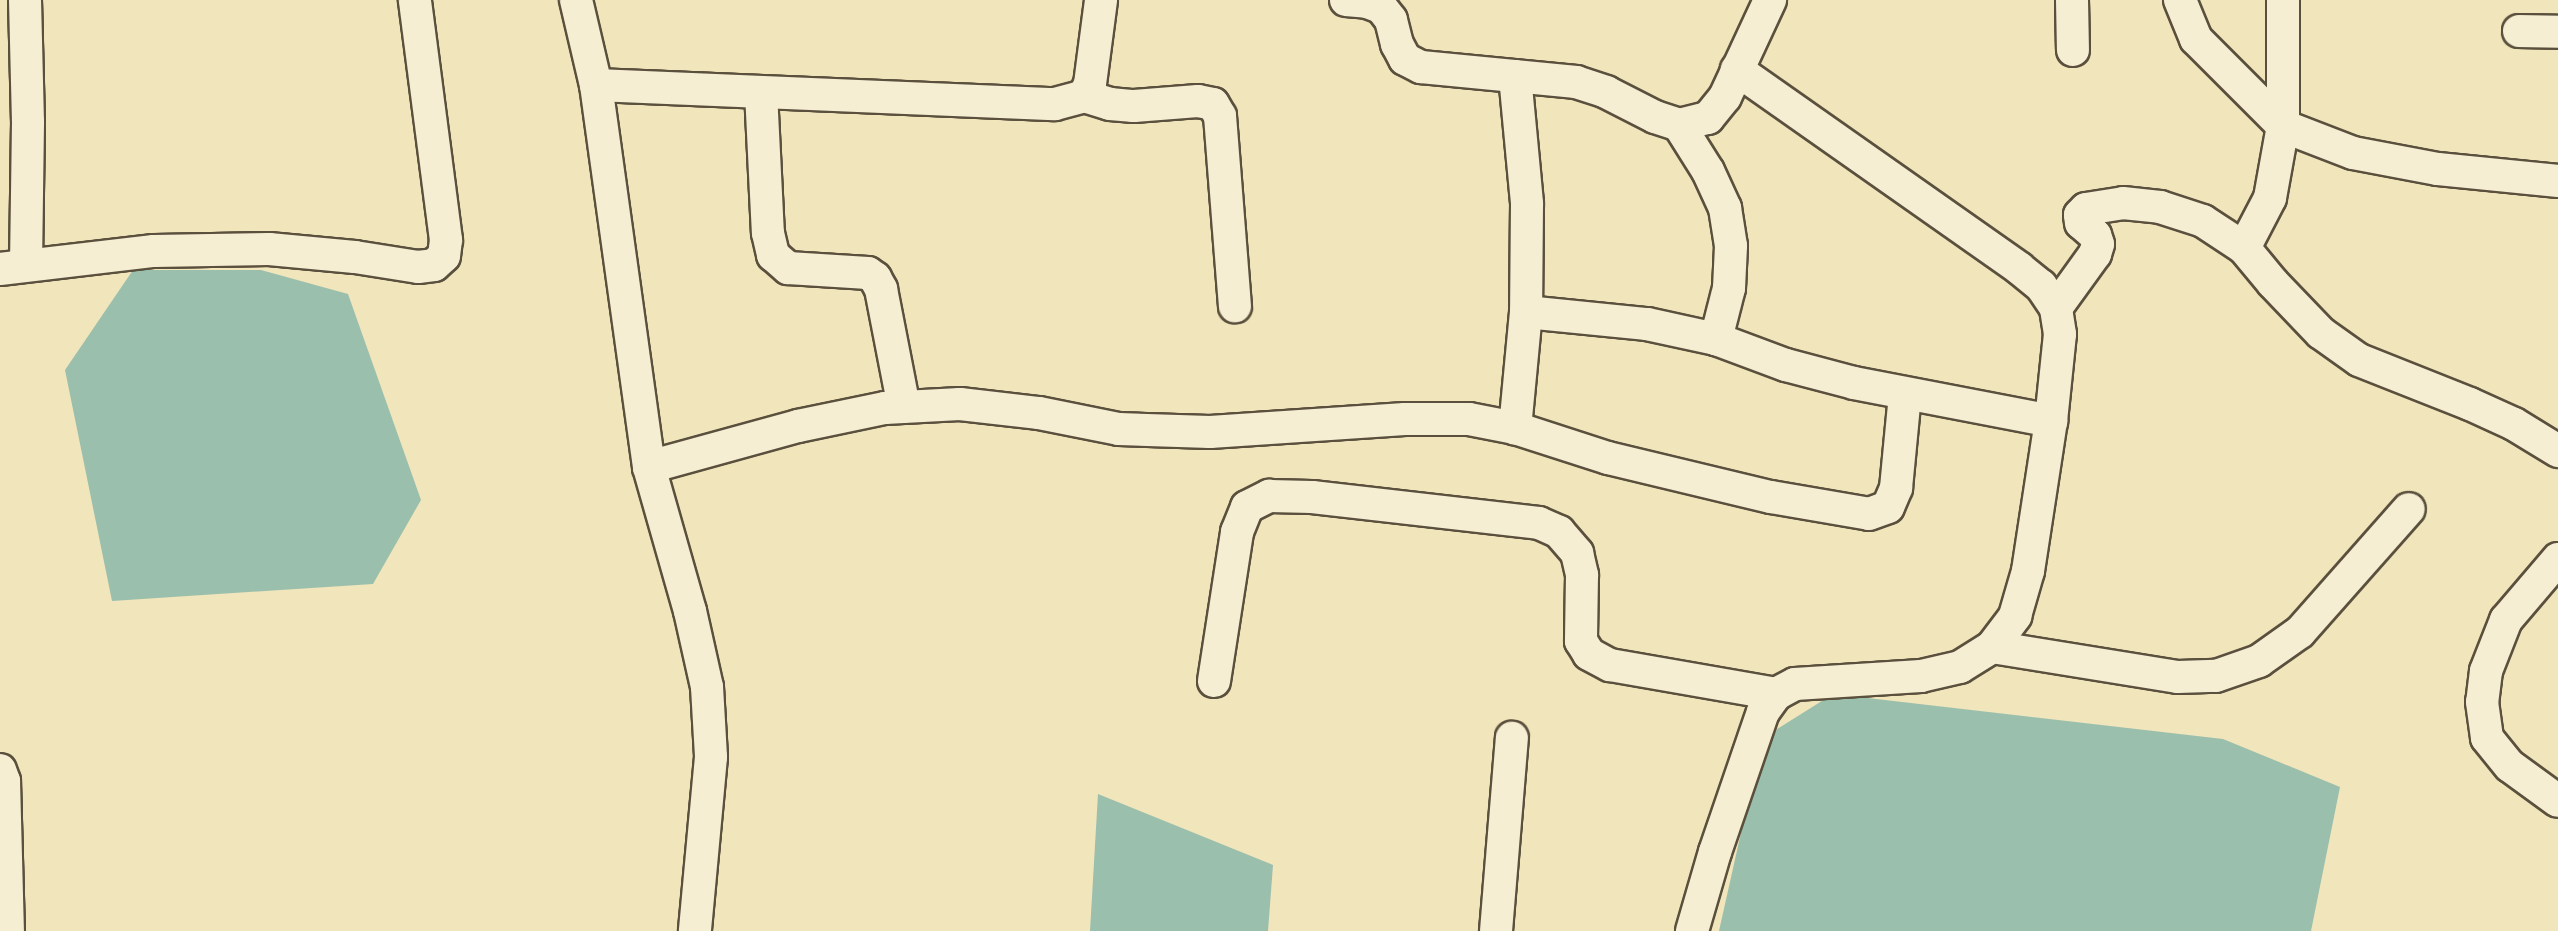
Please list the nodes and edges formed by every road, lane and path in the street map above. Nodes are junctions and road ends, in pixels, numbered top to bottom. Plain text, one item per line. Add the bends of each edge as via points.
1 (25, 0) edge
2 (415, 0) edge
3 (576, 0) edge
4 (1101, 0) edge
5 (1346, 0) edge
6 (1770, 0) edge
7 (2072, 0) edge
8 (2180, 0) edge
9 (2283, 0) edge
10 (2519, 31) dead end
11 (2558, 32) edge
12 (2073, 50) dead end
13 (1737, 70) junction
14 (1515, 76) junction
15 (596, 85) junction
16 (761, 92) junction
17 (1084, 96) junction
18 (1679, 125) junction
19 (2283, 126) junction
20 (2558, 181) edge
21 (2244, 248) junction
22 (13, 267) edge
23 (1235, 306) dead end
24 (2056, 308) junction
25 (1526, 312) junction
26 (1716, 339) junction
27 (1905, 394) junction
28 (904, 407) junction
29 (2051, 421) junction
30 (1515, 428) junction
31 (2558, 451) edge
32 (649, 466) junction
33 (2409, 509) dead end
34 (2558, 559) edge
35 (1992, 647) junction
36 (1214, 681) dead end
37 (1776, 694) junction
38 (1512, 738) dead end
39 (0, 770) edge
40 (2558, 801) edge
41 (8, 931) edge
42 (695, 931) edge
43 (1496, 931) edge
44 (1692, 931) edge

1 - 22 street via 28,122
2 - 22 street via 446,240 444,256 434,265 418,267 269,249 154,251
3 - 15 street
4 - 17 street via 1090,84
5 - 14 street via 1382,7 1405,59 1421,67
6 - 13 street
7 - 12 street
8 - 19 street via 2196,39
9 - 19 street
10 - 11 street
13 - 18 street via 1725,97 1708,118
13 - 24 street via 2019,268 2042,286
14 - 18 street via 1576,82
14 - 25 street via 1527,204
15 - 16 street
15 - 32 street
16 - 17 street via 1055,104
16 - 28 street via 768,232 773,255 788,268 868,273 875,278 881,289
17 - 23 street via 1110,105 1198,101 1213,104 1220,116
18 - 26 street via 1708,171 1725,208 1731,246 1729,288
19 - 20 street via 2354,153 2438,169
19 - 21 street via 2270,198
21 - 24 street via 2203,221 2160,207 2123,204 2086,209 2080,215 2081,223 2095,235 2095,254
21 - 31 street via 2321,333 2359,360 2514,424
24 - 29 street via 2060,334
25 - 26 street via 1647,324
25 - 30 street
26 - 27 street via 1786,364
27 - 29 street
27 - 30 street via 1896,488 1888,507 1869,514 1771,497 1608,458
28 - 30 street via 960,404 1039,413 1119,429 1187,431 1405,419 1469,419
28 - 32 street via 798,426
29 - 35 street via 2028,571 2015,616
32 - 42 street via 707,687 711,757
33 - 35 street via 2300,632 2259,661 2216,676 2178,677
34 - 40 street via 2506,620 2486,671 2482,702 2487,738 2510,766
35 - 37 street via 1960,668 1921,676 1795,684
36 - 37 street via 1237,532 1247,507 1269,496 1290,496 1539,523 1559,532 1577,554 1582,574 1581,641 1589,654 1610,665
37 - 44 street via 1763,712 1714,852
38 - 43 street
39 - 41 street via 4,781

